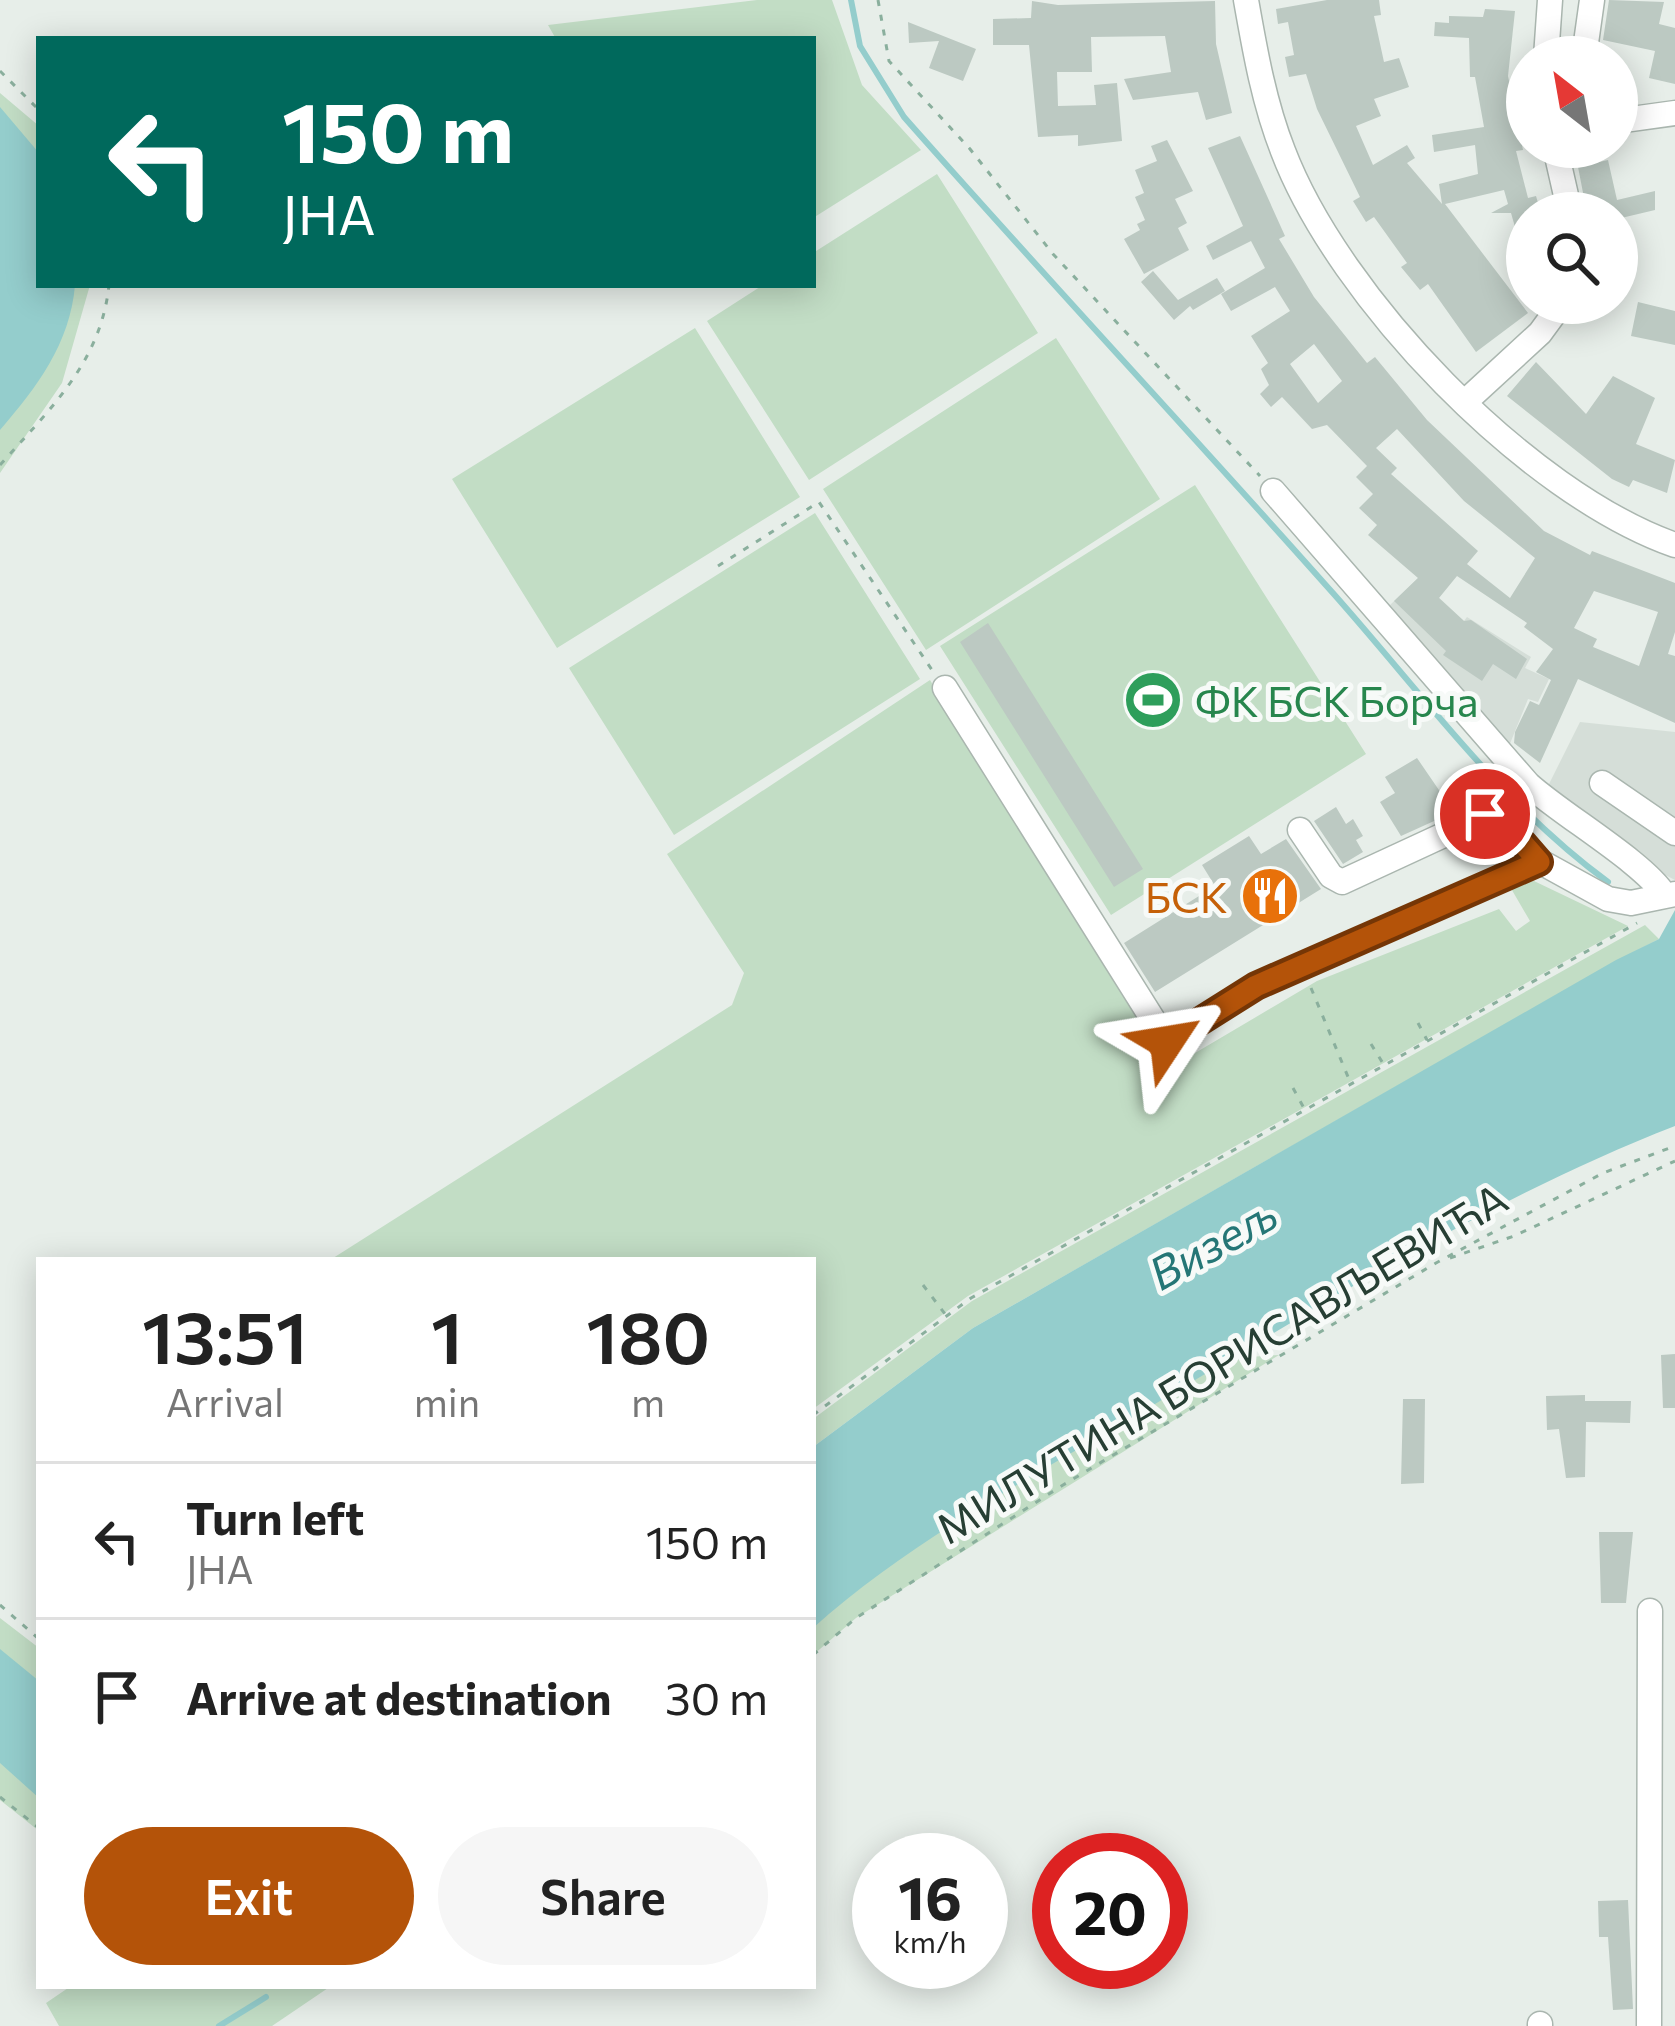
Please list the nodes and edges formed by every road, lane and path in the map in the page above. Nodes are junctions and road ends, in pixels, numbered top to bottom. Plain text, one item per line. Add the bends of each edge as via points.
1 (878, 0) edge
2 (1246, 0) edge
3 (1550, 0) edge
4 (1592, 0) edge
5 (1547, 36) edge
6 (1587, 36) edge
7 (0, 71) edge
8 (36, 107) edge
9 (1675, 113) edge
10 (1638, 118) edge
11 (109, 288) edge
12 (1547, 324) edge
13 (1466, 402) junction
14 (0, 465) edge
15 (1273, 491) joint
16 (1675, 545) edge
17 (718, 566) dead end
18 (945, 688) joint
19 (1602, 783) dead end
20 (1300, 830) dead end
21 (1675, 833) edge
22 (1539, 862) junction
23 (1663, 897) edge
24 (1310, 985) dead end
25 (1418, 1023) dead end
26 (1428, 1042) junction
27 (1371, 1044) dead end
28 (1384, 1067) junction
29 (1352, 1086) junction
30 (1293, 1088) dead end
31 (1306, 1112) junction
32 (1675, 1146) edge
33 (1675, 1161) edge
34 (1436, 1263) junction
35 (923, 1285) dead end
36 (946, 1315) junction
37 (816, 1413) edge
38 (0, 1605) edge
39 (1649, 1611) dead end
40 (36, 1636) edge
41 (816, 1652) edge
42 (0, 1797) edge
43 (36, 1826) edge
44 (1649, 2026) edge

1 - 15 path via 889,61 900,75
2 - 13 street via 1275,128 1313,213 1362,286
3 - 5 street
4 - 6 street
7 - 8 path
9 - 10 street
11 - 14 path via 105,322 81,373
12 - 13 street
13 - 16 street via 1543,476
15 - 23 street via 1495,747 1561,814 1652,880
17 - 18 path via 819,502
18 - 22 street via 1167,1042 1256,986
19 - 21 street
20 - 22 street via 1342,882 1485,814
22 - 23 street via 1608,899
23 - 26 path via 1635,927
24 - 29 path
25 - 26 path
26 - 28 path
27 - 28 path
28 - 29 path
29 - 31 path
30 - 31 path
31 - 36 path
32 - 34 path, МИЛУТИНА БОРИСАВЉЕВИЋА via 1603,1173
33 - 34 path
34 - 41 path, МИЛУТИНА БОРИСАВЉЕВИЋА via 1063,1485 856,1618
35 - 36 path
36 - 37 path
38 - 40 path
39 - 44 street
42 - 43 path

